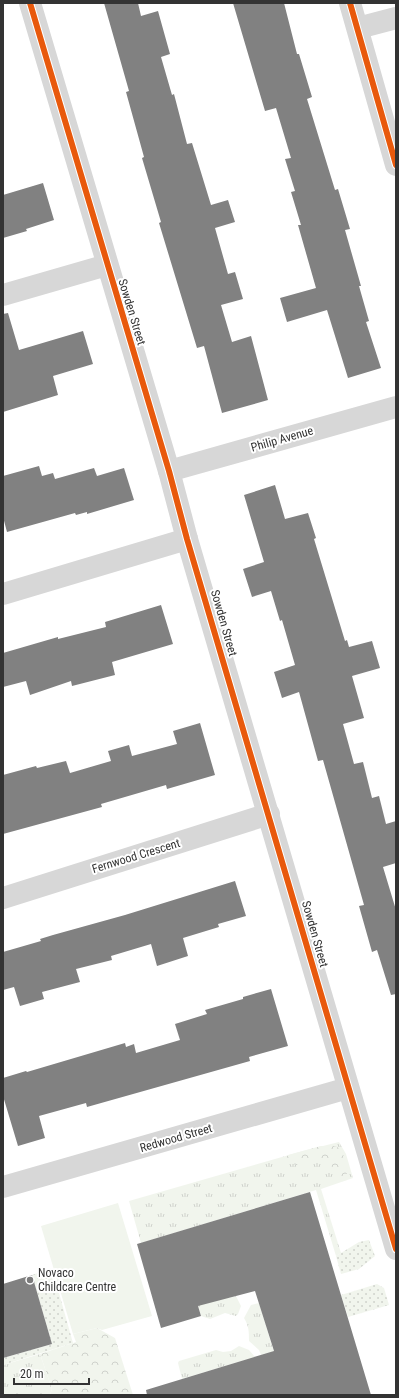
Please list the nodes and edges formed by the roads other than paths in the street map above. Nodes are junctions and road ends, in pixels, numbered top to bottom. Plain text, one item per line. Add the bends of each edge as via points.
1 (30, 3) edge
2 (350, 3) edge
3 (396, 18) edge
4 (358, 28) junction
5 (396, 164) edge
6 (107, 265) junction
7 (3, 295) edge
8 (396, 407) edge
9 (169, 471) junction
10 (187, 539) junction
11 (3, 594) edge
12 (269, 814) junction
13 (3, 898) edge
14 (348, 1088) junction
15 (3, 1187) edge
16 (396, 1250) edge

1 - 6 street, Sowden Street
2 - 4 street
3 - 4 street
4 - 5 street
6 - 7 street
6 - 9 street, Sowden Street
8 - 9 street, Philip Avenue
9 - 10 street, Sowden Street
10 - 11 street
10 - 12 street, Sowden Street
12 - 13 street, Fernwood Crescent
12 - 14 street, Sowden Street
14 - 15 street, Redwood Street
14 - 16 street, Sowden Street

